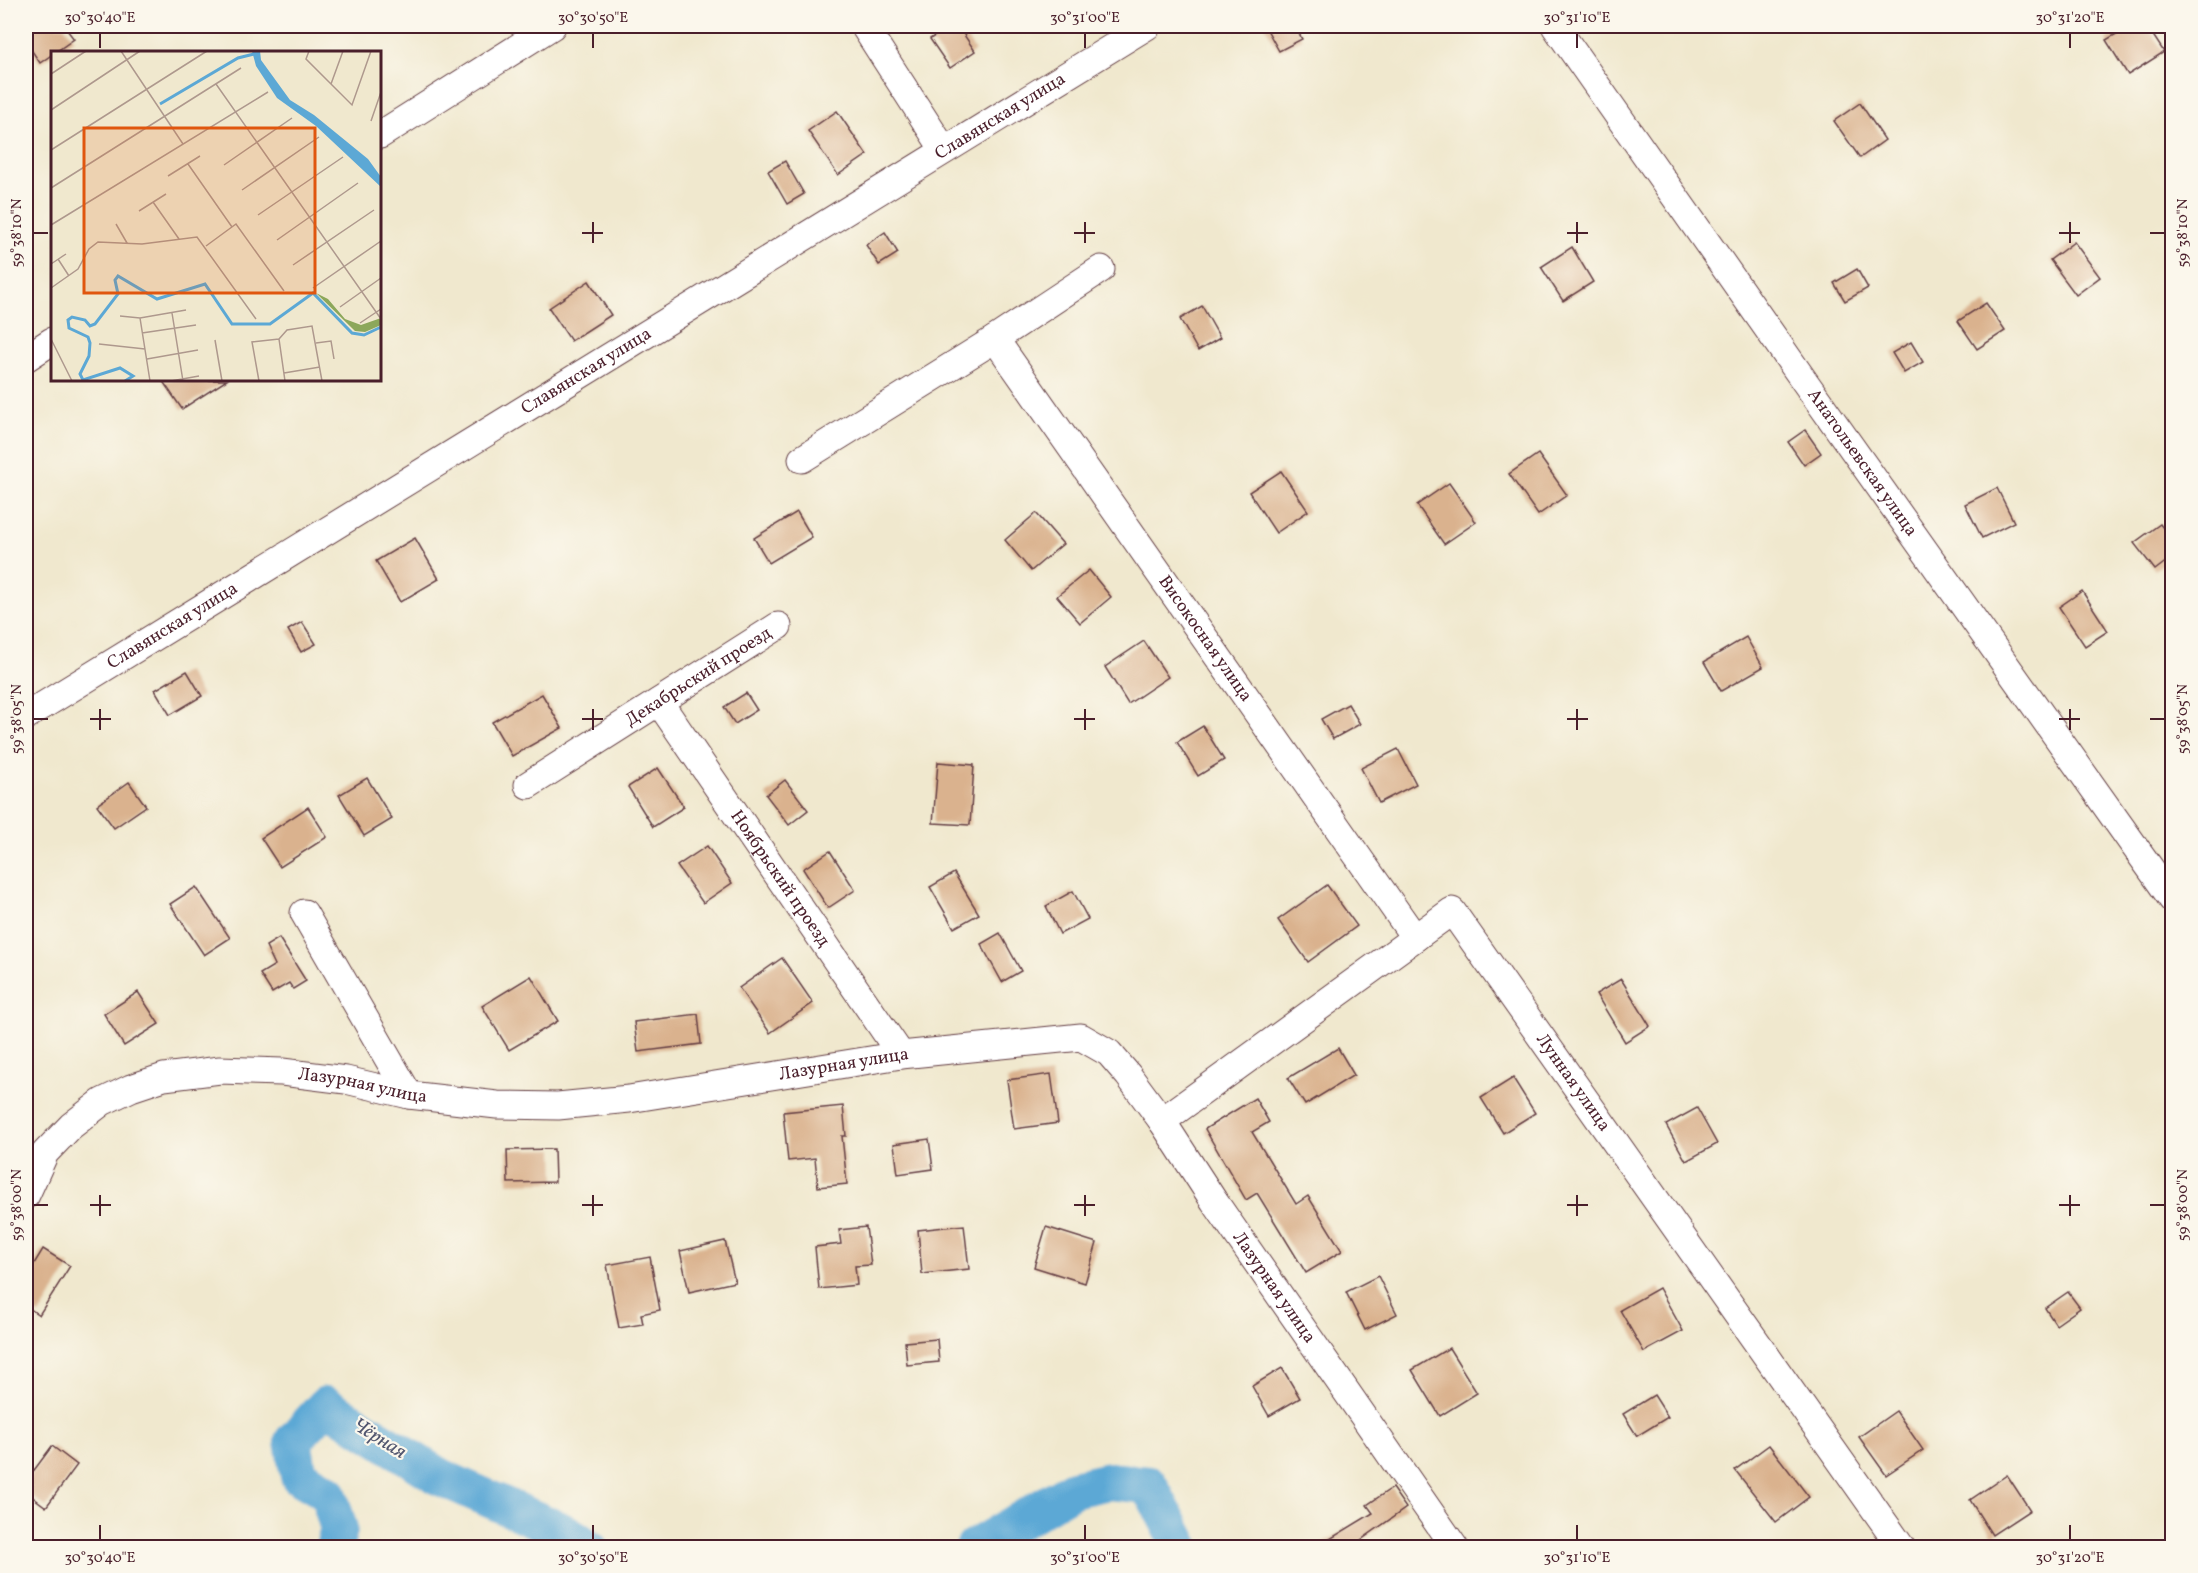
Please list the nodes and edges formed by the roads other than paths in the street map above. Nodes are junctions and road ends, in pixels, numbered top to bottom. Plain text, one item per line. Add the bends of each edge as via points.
1 (552, 26) edge
2 (864, 26) edge
3 (1147, 26) edge
4 (1556, 26) edge
5 (381, 134) edge
6 (944, 150) junction
7 (1101, 269) dead end
8 (995, 339) junction
9 (51, 342) edge
10 (26, 358) edge
11 (802, 459) dead end
12 (778, 626) dead end
13 (658, 702) junction
14 (26, 716) edge
15 (528, 785) dead end
16 (2172, 899) edge
17 (304, 913) dead end
18 (1415, 938) junction
19 (901, 1055) junction
20 (409, 1095) junction
21 (1162, 1121) junction
22 (26, 1194) edge
23 (1455, 1548) edge
24 (1902, 1548) edge

1 - 5 street
2 - 6 street
3 - 6 street, Славянская улица
4 - 16 street, Анатольевская улица
6 - 14 street, Славянская улица
7 - 8 street
8 - 11 street
8 - 18 street, Високосная улица
9 - 10 street
12 - 13 street, Декабрьский проезд
13 - 15 street, Декабрьский проезд
13 - 19 street, Ноябрьский проезд
17 - 20 street
18 - 21 street, Лунная улица
18 - 24 street, Лунная улица via 1452,911
19 - 20 street, Лазурная улица via 637,1098 558,1106 497,1105
19 - 21 street, Лазурная улица via 1081,1037 1109,1053
20 - 22 street, Лазурная улица via 346,1080 282,1072 220,1070 164,1077 102,1102 71,1126 45,1153
21 - 23 street, Лазурная улица

